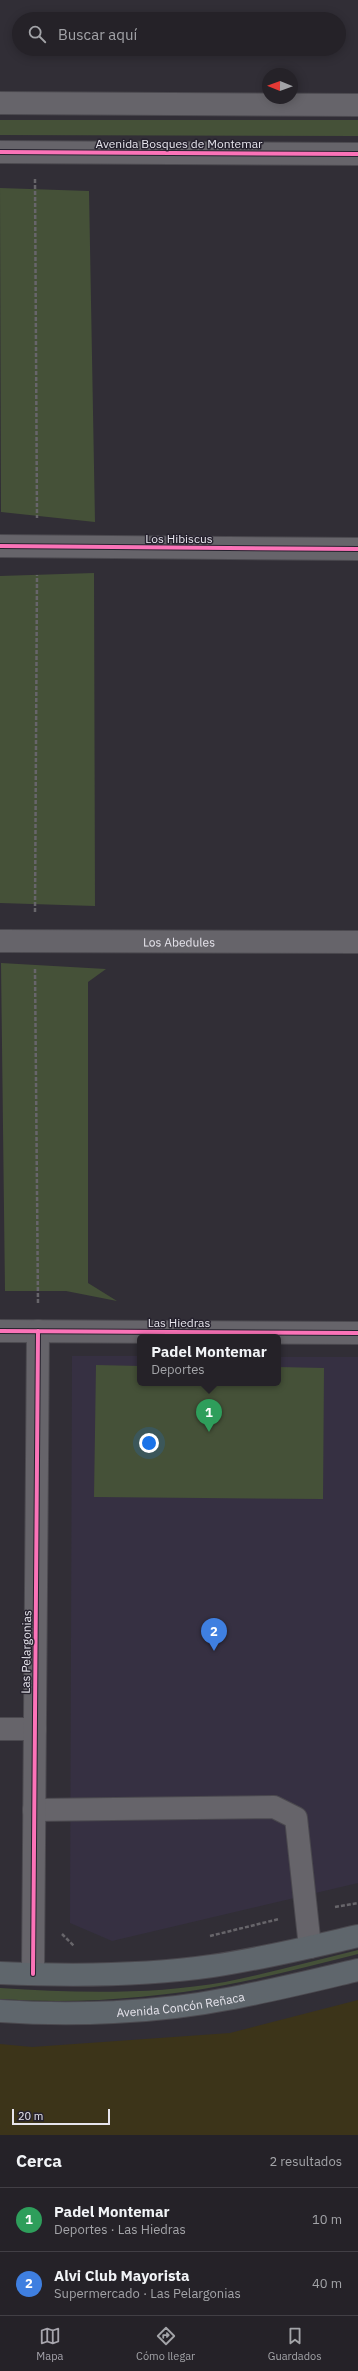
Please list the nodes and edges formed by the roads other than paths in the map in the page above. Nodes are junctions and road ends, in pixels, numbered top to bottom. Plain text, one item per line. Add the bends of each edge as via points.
1 (0, 103) edge
2 (358, 105) edge
3 (0, 152) edge
4 (358, 154) edge
5 (0, 546) edge
6 (358, 549) edge
7 (0, 941) edge
8 (358, 942) edge
9 (0, 1331) edge
10 (38, 1331) junction
11 (358, 1333) edge
12 (0, 1729) edge
13 (35, 1730) junction
14 (34, 1810) junction
15 (358, 1936) edge
16 (310, 1947) junction
17 (358, 1970) edge
18 (0, 1973) edge
19 (32, 1974) junction
20 (0, 2011) edge

1 - 2 street
3 - 4 street, Avenida Bosques de Montemar
5 - 6 street, Los Hibiscus
7 - 8 street, Los Abedules
9 - 10 street, Las Hiedras
10 - 11 street, Las Hiedras
10 - 13 street, Las Pelargonias
12 - 13 street
13 - 14 street, Las Pelargonias
14 - 16 street via 274,1807 296,1818
14 - 19 street, Las Pelargonias
15 - 16 main road
16 - 19 main road via 212,1966 160,1972
17 - 20 main road, Avenida Concón Reñaca via 226,2000 115,2012
18 - 19 main road

